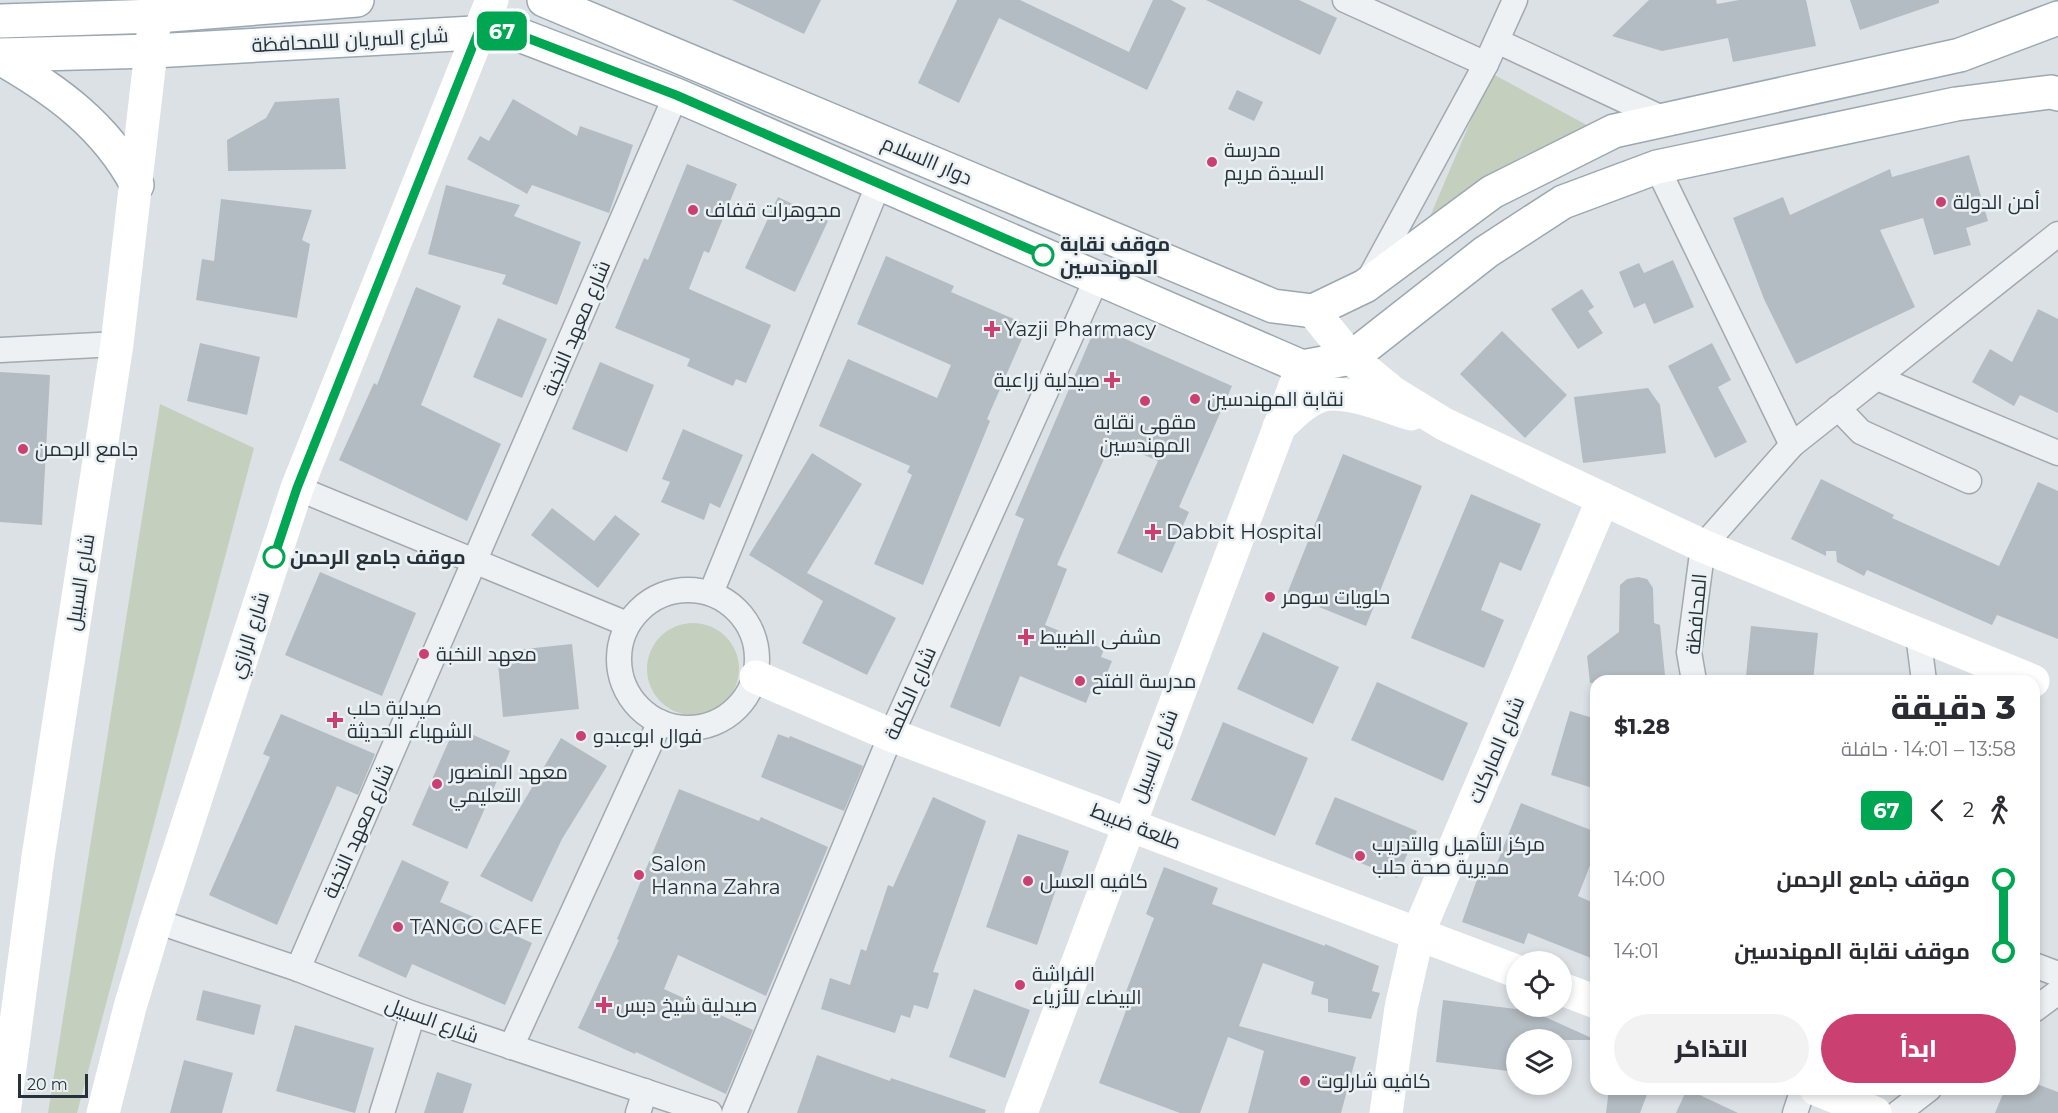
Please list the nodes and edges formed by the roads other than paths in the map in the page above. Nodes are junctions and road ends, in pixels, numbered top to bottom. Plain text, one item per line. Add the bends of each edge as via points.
1 (357, 0) edge
2 (492, 0) edge
3 (544, 0) edge
4 (1345, 0) edge
5 (1515, 0) edge
6 (157, 8) edge
7 (2058, 18) edge
8 (0, 21) edge
9 (478, 33) junction
10 (1497, 41) junction
11 (153, 51) junction
12 (0, 56) edge
13 (1486, 64) junction
14 (2058, 94) edge
15 (676, 95) junction
16 (1662, 118) junction
17 (1657, 167) junction
18 (879, 183) junction
19 (137, 185) junction
20 (2058, 234) edge
21 (1097, 278) junction
22 (1365, 286) junction
23 (1313, 311) junction
24 (117, 344) junction
25 (0, 350) edge
26 (1351, 358) junction
27 (1302, 367) junction
28 (1877, 378) junction
29 (1838, 408) junction
30 (1444, 424) junction
31 (1279, 427) junction
32 (1792, 445) junction
33 (2058, 453) edge
34 (1969, 481) dead end
35 (297, 488) junction
36 (1603, 499) junction
37 (1703, 546) junction
38 (476, 561) junction
39 (711, 593) junction
40 (627, 624) junction
41 (1918, 634) junction
42 (1693, 675) edge
43 (1923, 675) edge
44 (2019, 675) edge
45 (756, 677) junction
46 (2040, 684) edge
47 (2058, 691) edge
48 (660, 722) junction
49 (891, 735) junction
50 (1129, 823) junction
51 (156, 921) junction
52 (1418, 933) junction
53 (1506, 967) edge
54 (2040, 967) edge
55 (297, 969) junction
56 (2058, 974) edge
57 (2058, 992) edge
58 (1572, 993) edge
59 (1590, 1000) edge
60 (2040, 1006) edge
61 (413, 1014) junction
62 (511, 1047) junction
63 (1801, 1095) edge
64 (1831, 1095) edge
65 (1921, 1095) edge
66 (641, 1102) edge
67 (4, 1113) edge
68 (103, 1113) edge
69 (382, 1113) edge
70 (710, 1113) edge
71 (734, 1113) edge
72 (1021, 1113) edge
73 (1386, 1113) edge
74 (1795, 1113) edge
75 (1875, 1113) edge
76 (1898, 1113) edge

1 - 6 main road
2 - 9 main road, شارع الرازي
3 - 23 main road, دوار االسلام via 1273,306
4 - 13 street
5 - 10 street
6 - 8 main road
6 - 11 main road, شارع السبيل
7 - 16 main road via 1960,55
9 - 11 main road, شارع السريان لللمحافظة
9 - 15 main road, شارع السريان لللمحافظة via 509,31
9 - 35 main road, شارع الرازي
10 - 13 street
10 - 16 street
11 - 12 main road, شارع السريان لللمحافظة
11 - 19 main road, شارع السبيل
12 - 19 main road via 44,82 78,109 123,158
13 - 22 street
14 - 17 main road via 1956,104
15 - 18 main road, شارع السريان لللمحافظة
15 - 38 street, شارع معهد النخبة
16 - 22 main road via 1614,131 1492,192
17 - 26 main road via 1563,202 1486,252
17 - 32 street
18 - 21 main road, شارع السريان لللمحافظة
18 - 39 street
19 - 24 main road, شارع السبيل
20 - 28 street
21 - 27 main road, شارع السريان لللمحافظة
21 - 49 street, شارع الكلمة
22 - 23 main road
23 - 26 main road
24 - 25 street
24 - 67 main road, شارع السبيل via 38,857
26 - 27 main road
26 - 30 main road via 1392,392
27 - 31 main road, شارع السبيل
28 - 29 street
28 - 33 street
29 - 32 street
29 - 34 street via 1861,432
30 - 31 main road via 1341,394 1322,395 1302,406
30 - 36 main road
31 - 50 main road, شارع السبيل
32 - 37 street
35 - 38 street
35 - 51 main road, شارع الرازي
36 - 37 main road
36 - 52 main road, شارع الماركات
37 - 41 main road
37 - 42 street, المحافظة via 1689,652
38 - 40 street
38 - 55 street, شارع معهد النخبة
39 - 40 street via 673,591 639,609
39 - 45 street via 729,602 753,634 758,653
40 - 48 street via 620,646 619,669 627,691 641,709
41 - 43 street
41 - 44 main road
45 - 48 street via 736,709 720,721 679,728
45 - 49 main road, طلعة ضبيط
46 - 47 main road
48 - 62 street
49 - 50 main road, طلعة ضبيط
49 - 71 street, شارع الكلمة
50 - 52 main road, طلعة ضبيط
50 - 72 main road, شارع السبيل
51 - 55 street, شارع السبيل
51 - 68 main road, شارع الرازي
52 - 53 main road, طلعة ضبيط
52 - 73 main road, شارع الماركات via 1401,1008
54 - 56 street
55 - 61 street, شارع السبيل
57 - 60 street
58 - 59 main road
61 - 62 street, شارع السبيل
61 - 69 street
62 - 66 street, شارع السبيل
63 - 74 street
64 - 75 main road
65 - 76 street
66 - 70 street, شارع السبيل

